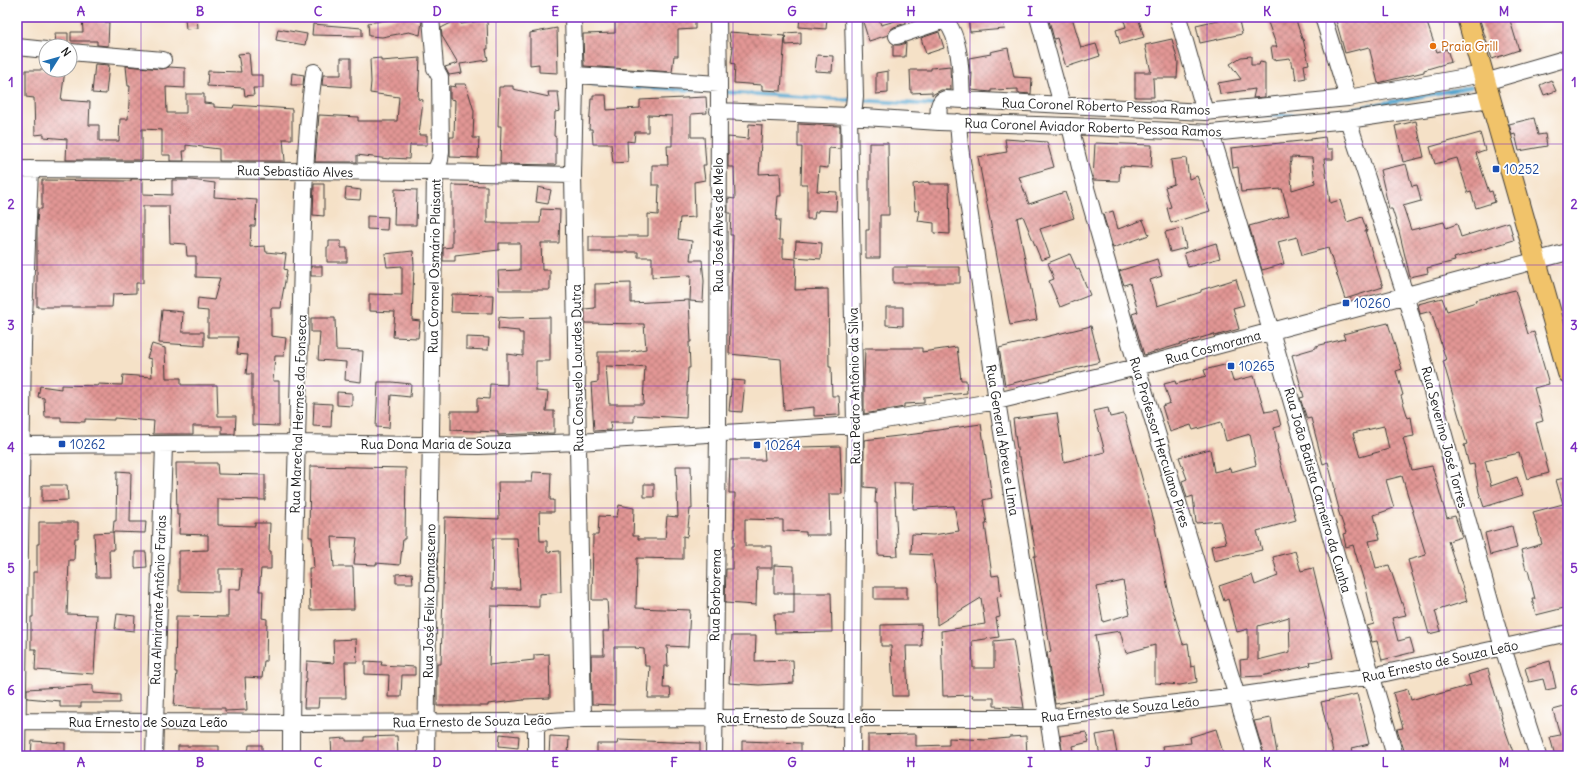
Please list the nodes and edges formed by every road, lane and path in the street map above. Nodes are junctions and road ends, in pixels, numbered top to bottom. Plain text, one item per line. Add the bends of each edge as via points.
1 (431, 17) edge
2 (573, 17) edge
3 (718, 17) edge
4 (853, 17) edge
5 (1038, 17) edge
6 (1178, 17) edge
7 (1323, 17) edge
8 (1467, 17) edge
9 (897, 36) dead end
10 (17, 47) edge
11 (38, 49) edge
12 (78, 53) edge
13 (1568, 58) edge
14 (163, 60) dead end
15 (314, 72) dead end
16 (575, 75) junction
17 (1486, 85) junction
18 (718, 96) junction
19 (1348, 98) junction
20 (962, 100) junction
21 (1062, 105) junction
22 (853, 106) junction
23 (1205, 112) junction
24 (939, 113) junction
25 (1348, 120) junction
26 (958, 122) junction
27 (1070, 126) junction
28 (1211, 133) junction
29 (24, 169) edge
30 (306, 170) junction
31 (435, 172) junction
32 (573, 175) junction
33 (1568, 252) edge
34 (1537, 261) junction
35 (1405, 294) junction
36 (1271, 331) junction
37 (20, 343) edge
38 (1137, 367) junction
39 (1568, 373) edge
40 (997, 401) junction
41 (855, 425) junction
42 (718, 434) junction
43 (578, 442) junction
44 (297, 443) junction
45 (164, 444) junction
46 (20, 445) edge
47 (432, 446) junction
48 (1568, 633) edge
49 (1503, 648) junction
50 (1372, 676) junction
51 (1237, 696) junction
52 (714, 718) junction
53 (852, 718) junction
54 (1047, 718) junction
55 (583, 719) junction
56 (17, 721) edge
57 (154, 722) junction
58 (427, 722) junction
59 (536, 722) junction
60 (291, 723) junction
61 (17, 756) edge
62 (154, 756) edge
63 (291, 756) edge
64 (426, 756) edge
65 (536, 756) edge
66 (714, 756) edge
67 (852, 756) edge
68 (1054, 756) edge
69 (1255, 756) edge
70 (1394, 756) edge
71 (1538, 756) edge

1 - 31 street, Rua Coronel Osmário Plaisant via 436,68 440,77 441,151
2 - 16 street, Rua Consuelo Lourdes Dutra
3 - 18 street, Rua José Alves de Melo
4 - 22 street, Rua Pedro Antônio da Silva
5 - 21 street
6 - 23 street
7 - 19 street
8 - 17 main road
9 - 20 street via 946,22 955,36
10 - 11 street
12 - 14 street
13 - 17 street, Rua Coronel Aviador Roberto Pessoa Ramos
15 - 30 street, Rua Marechal Hermes da Fonseca
16 - 18 street
16 - 32 street, Rua Consuelo Lourdes Dutra
17 - 19 street, Rua Coronel Roberto Pessoa Ramos
17 - 25 street, Rua Coronel Aviador Roberto Pessoa Ramos
17 - 34 main road
18 - 22 street, Rua Coronel Aviador Roberto Pessoa Ramos
18 - 42 street, Rua José Alves de Melo
19 - 23 street, Rua Coronel Roberto Pessoa Ramos
20 - 21 street, Rua Coronel Roberto Pessoa Ramos
20 - 24 street, Rua Coronel Roberto Pessoa Ramos via 942,100
21 - 23 street, Rua Coronel Roberto Pessoa Ramos
22 - 24 street, Rua Coronel Aviador Roberto Pessoa Ramos
22 - 41 street, Rua Pedro Antônio da Silva
24 - 26 street, Rua Coronel Aviador Roberto Pessoa Ramos
25 - 28 street, Rua Coronel Aviador Roberto Pessoa Ramos
25 - 35 street, Rua Severino José Torres
26 - 27 street, Rua Coronel Aviador Roberto Pessoa Ramos
26 - 40 street, Rua General Abreu e Lima
27 - 28 street, Rua Coronel Aviador Roberto Pessoa Ramos
27 - 38 street, Rua Professor Herculano Pires
28 - 36 street, Rua João Batista Carneiro da Cunha
29 - 30 street, Rua Sebastião Alves
29 - 37 street
30 - 31 street, Rua Sebastião Alves
30 - 44 street, Rua Marechal Hermes da Fonseca
31 - 32 street, Rua Sebastião Alves
31 - 47 street, Rua Coronel Osmário Plaisant
32 - 43 street, Rua Consuelo Lourdes Dutra
33 - 34 street, Rua Cosmorama
34 - 35 street, Rua Cosmorama
34 - 39 main road
35 - 36 street, Rua Cosmorama
35 - 49 street, Rua Severino José Torres
36 - 38 street, Rua Cosmorama
36 - 50 street, Rua João Batista Carneiro da Cunha
37 - 46 street
38 - 40 street, Rua Cosmorama
38 - 51 street, Rua Professor Herculano Pires
40 - 41 street, Rua Cosmorama
40 - 54 street, Rua General Abreu e Lima
41 - 42 street, Rua Dona Maria de Souza
41 - 53 street, Rua Pedro Antônio da Silva
42 - 43 street, Rua Dona Maria de Souza
42 - 52 street, Rua Borborema
43 - 47 street, Rua Dona Maria de Souza
43 - 55 street, Rua Consuelo Lourdes Dutra
44 - 45 street, Rua Dona Maria de Souza
44 - 47 street, Rua Dona Maria de Souza
44 - 60 street, Rua Marechal Hermes da Fonseca
45 - 46 street, Rua Dona Maria de Souza
45 - 57 street, Rua Almirante Antônio Farias
46 - 56 street
47 - 58 street, Rua José Felix Damasceno
48 - 49 street, Rua Ernesto de Souza Leão
49 - 50 street, Rua Ernesto de Souza Leão
49 - 71 street, Rua Severino José Torres
50 - 51 street, Rua Ernesto de Souza Leão
50 - 70 street, Rua João Batista Carneiro da Cunha
51 - 54 street, Rua Ernesto de Souza Leão
51 - 69 street, Rua Professor Herculano Pires
52 - 53 street, Rua Ernesto de Souza Leão
52 - 55 street, Rua Ernesto de Souza Leão
52 - 66 street, Rua Borborema
53 - 54 street, Rua Ernesto de Souza Leão
53 - 67 street, Rua Pedro Antônio da Silva
54 - 68 street, Rua General Abreu e Lima
55 - 59 street, Rua Ernesto de Souza Leão
56 - 57 street, Rua Ernesto de Souza Leão
56 - 61 street
57 - 60 street, Rua Ernesto de Souza Leão
57 - 62 street, Rua Almirante Antônio Farias
58 - 59 street, Rua Ernesto de Souza Leão
58 - 60 street, Rua Ernesto de Souza Leão
58 - 64 street, Rua José Felix Damasceno
59 - 65 street
60 - 63 street, Rua Marechal Hermes da Fonseca

